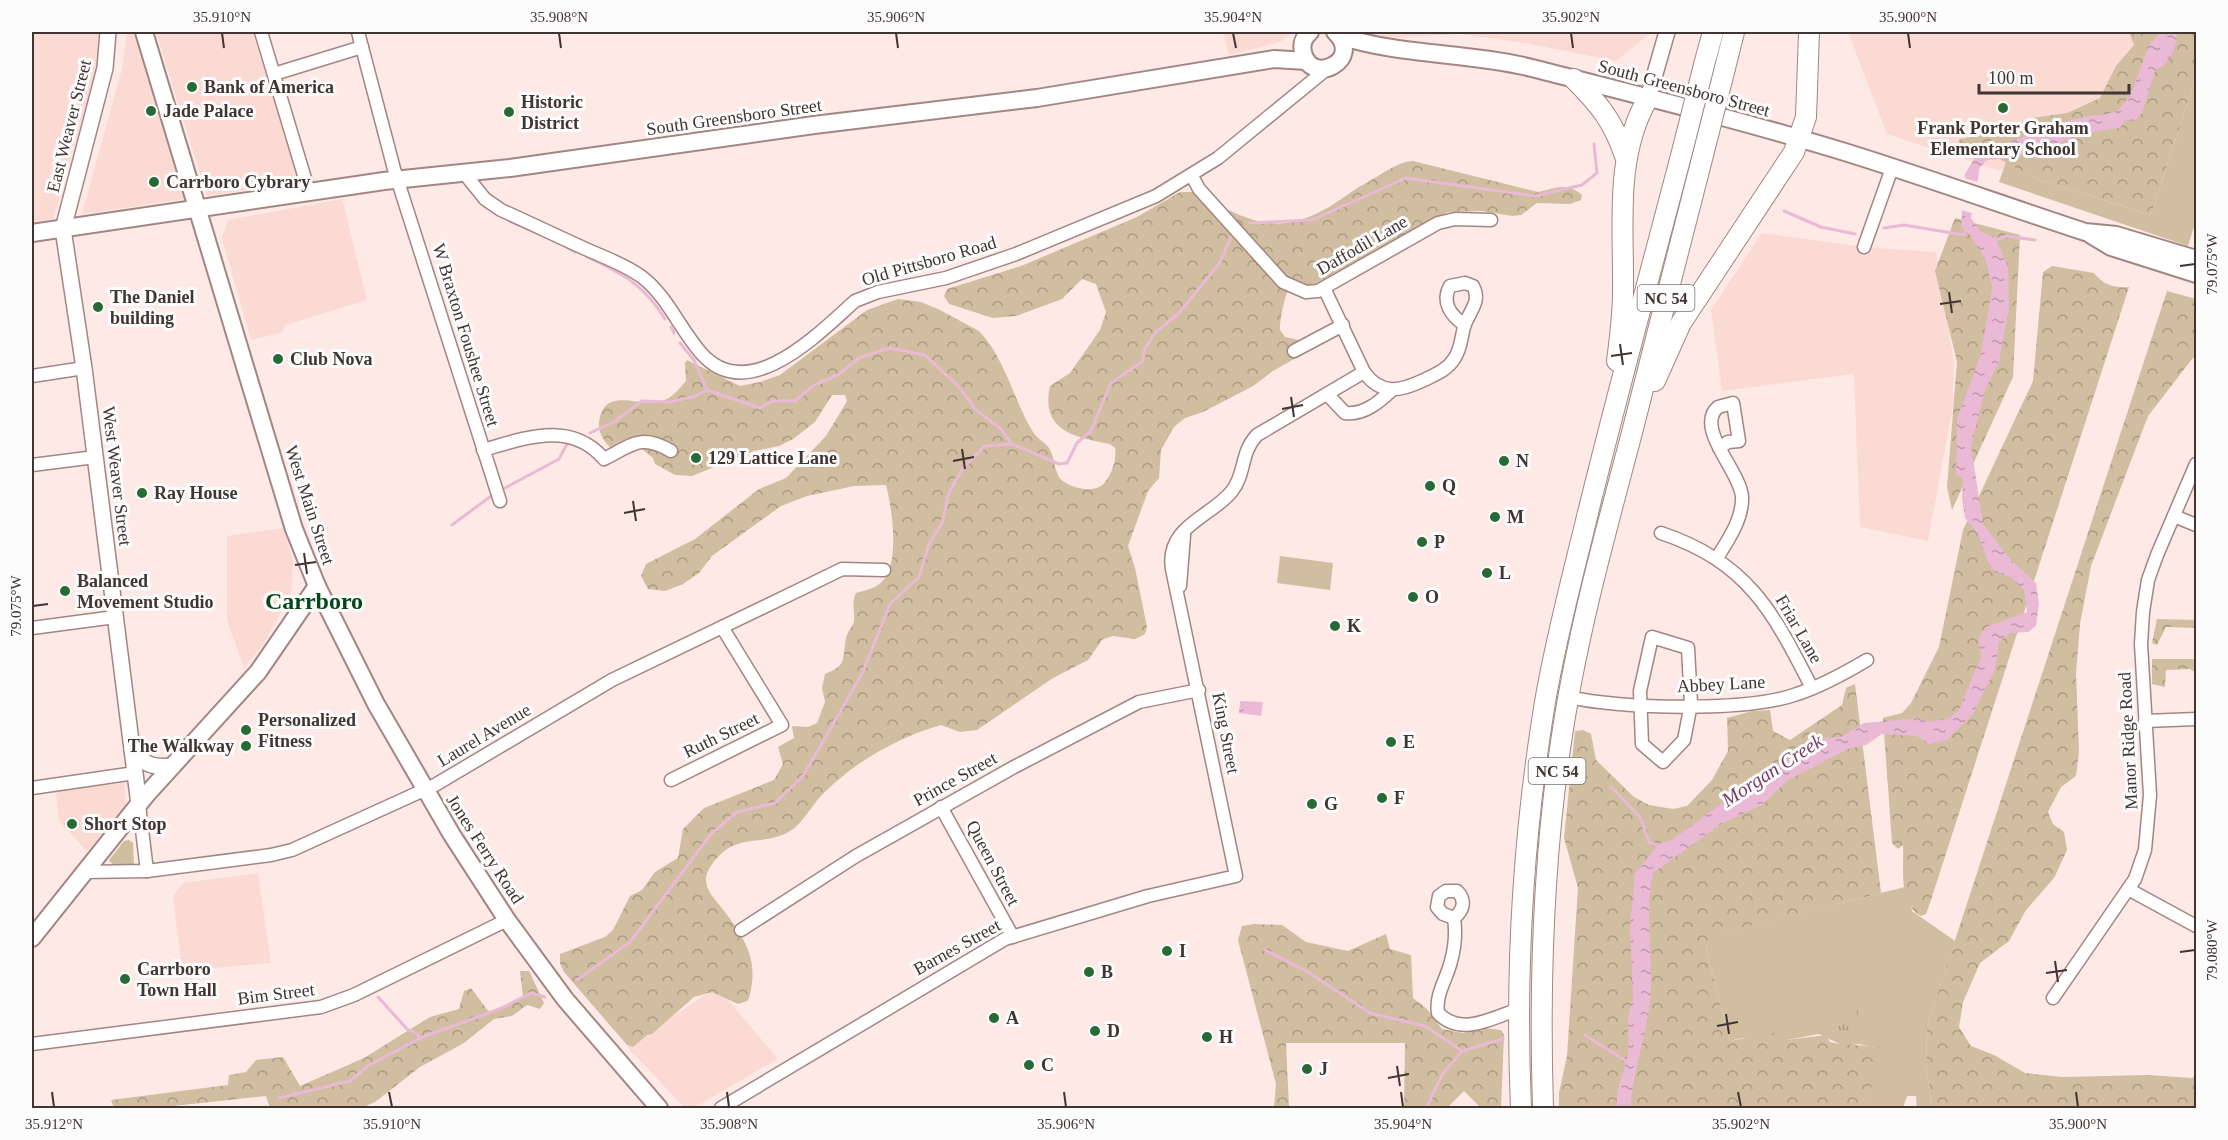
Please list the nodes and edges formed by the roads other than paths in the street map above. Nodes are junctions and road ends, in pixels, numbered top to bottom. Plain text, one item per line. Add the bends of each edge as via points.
1 (108, 32) edge
2 (144, 32) edge
3 (261, 32) edge
4 (358, 32) edge
5 (1667, 32) edge
6 (1713, 32) edge
7 (1734, 32) edge
8 (1809, 32) edge
9 (1307, 34) edge
10 (1338, 34) edge
11 (362, 47) junction
12 (1380, 47) junction
13 (1274, 59) junction
14 (1308, 62) junction
15 (1334, 64) junction
16 (274, 74) junction
17 (1574, 79) junction
18 (1307, 83) junction
19 (1648, 98) junction
20 (1800, 139) junction
21 (1626, 159) junction
22 (1892, 168) junction
23 (465, 173) junction
24 (1192, 176) junction
25 (398, 180) junction
26 (309, 192) junction
27 (198, 208) junction
28 (1491, 220) dead end
29 (63, 229) junction
30 (2085, 232) junction
31 (32, 233) edge
32 (1864, 247) dead end
33 (2196, 259) edge
34 (2196, 274) edge
35 (1324, 288) junction
36 (1343, 325) junction
37 (1465, 325) dead end
38 (1294, 351) dead end
39 (84, 368) junction
40 (1364, 372) junction
41 (32, 376) edge
42 (1392, 390) junction
43 (1327, 394) junction
44 (1611, 418) junction
45 (1629, 441) junction
46 (1719, 448) dead end
47 (483, 450) junction
48 (671, 451) dead end
49 (95, 457) junction
50 (2196, 464) edge
51 (32, 465) edge
52 (500, 501) dead end
53 (2174, 516) junction
54 (2196, 525) edge
55 (1661, 533) dead end
56 (1717, 558) junction
57 (884, 570) dead end
58 (1570, 585) junction
59 (317, 586) junction
60 (115, 617) junction
61 (722, 627) junction
62 (32, 628) edge
63 (1868, 660) dead end
64 (1812, 688) junction
65 (1199, 690) junction
66 (1569, 697) junction
67 (1545, 702) junction
68 (1641, 705) junction
69 (1691, 705) junction
70 (2196, 719) edge
71 (2145, 721) junction
72 (132, 749) junction
73 (173, 766) junction
74 (135, 773) junction
75 (670, 780) dead end
76 (32, 788) edge
77 (424, 790) junction
78 (139, 805) junction
79 (941, 807) junction
80 (1546, 864) junction
81 (147, 871) junction
82 (83, 872) junction
83 (1236, 876) joint
84 (2128, 889) junction
85 (1454, 918) dead end
86 (507, 920) junction
87 (2196, 926) edge
88 (741, 930) dead end
89 (1013, 937) junction
90 (32, 938) edge
91 (2053, 998) dead end
92 (1519, 1009) junction
93 (32, 1044) edge
94 (659, 1108) edge
95 (721, 1108) edge
96 (1521, 1108) edge
97 (1543, 1108) edge

1 - 29 street, East Weaver Street via 105,68
2 - 27 main road, West Main Street
3 - 16 street
4 - 11 street, W Braxton Foushee Street
5 - 19 street
6 - 44 highway, NC 54, bridge
7 - 45 highway, NC 54, bridge
8 - 20 highway via 1807,107
9 - 13 main road, South Greensboro Street
9 - 14 main road via 1302,50
10 - 12 main road, South Greensboro Street
10 - 15 main road via 1344,47
11 - 16 street
11 - 25 street, W Braxton Foushee Street
12 - 15 main road, South Greensboro Street
12 - 17 main road, South Greensboro Street via 1465,55
13 - 14 main road, South Greensboro Street
13 - 23 main road, South Greensboro Street via 1030,99
14 - 15 main road, South Greensboro Street via 1315,67
14 - 18 street
15 - 18 street, Old Pittsboro Road
16 - 26 street
17 - 19 main road, South Greensboro Street
17 - 21 highway via 1601,105 1616,129
18 - 24 street, Old Pittsboro Road via 1299,94
19 - 20 main road, South Greensboro Street
19 - 21 highway via 1633,126
20 - 22 main road, South Greensboro Street
20 - 45 highway via 1788,164 1681,323
21 - 44 highway via 1622,315
22 - 30 main road, South Greensboro Street
22 - 32 street
23 - 24 street, Old Pittsboro Road via 485,199 501,210 644,278 701,353 720,368 746,373 758,372 780,361 868,295 946,278 1016,254 1156,196
23 - 25 main road, South Greensboro Street
24 - 35 street, Daffodil Lane via 1199,189 1283,282 1306,292
25 - 26 main road, South Greensboro Street
25 - 47 street, W Braxton Foushee Street
26 - 27 main road, South Greensboro Street
27 - 29 main road, South Greensboro Street
27 - 59 main road, West Main Street via 297,536
28 - 35 street, Daffodil Lane via 1455,219 1438,223
29 - 31 main road, South Greensboro Street
29 - 39 street, West Weaver Street
30 - 33 main road via 2116,235
30 - 34 main road via 2111,247
35 - 36 street
36 - 38 street
36 - 40 street
37 - 42 street via 1460,347 1450,365 1408,387
39 - 41 street
39 - 49 street, West Weaver Street
40 - 42 street via 1377,386
40 - 43 street
42 - 43 street via 1378,403 1356,414 1345,413
43 - 65 street, King Street via 1257,435 1245,452 1232,491 1184,531 1179,598
44 - 58 highway, NC 54
45 - 66 highway, NC 54
46 - 56 street via 1741,489 1742,506
47 - 48 street via 560,435 590,444 604,459 650,440
47 - 52 street, W Braxton Foushee Street
49 - 51 street
49 - 60 street, West Weaver Street
50 - 53 street, Manor Ridge Road
53 - 54 street
53 - 71 street, Manor Ridge Road via 2148,580 2143,612
55 - 56 street, Friar Lane
56 - 64 street, Friar Lane via 1766,604
57 - 61 street, Laurel Avenue via 842,569
58 - 66 highway via 1560,678
58 - 67 highway, NC 54
59 - 73 main road, West Main Street via 258,672
59 - 77 main road, Jones Ferry Road
60 - 62 street
60 - 72 street, West Weaver Street
61 - 75 street, Ruth Street via 782,725
61 - 77 street, Laurel Avenue via 612,680
63 - 64 street, Abbey Lane
64 - 69 street, Abbey Lane via 1775,700
65 - 79 street, Prince Street via 1139,702
65 - 83 street, King Street
66 - 68 street, Abbey Lane
66 - 80 highway, NC 54
67 - 80 highway via 1552,726 1543,814
67 - 92 highway, NC 54 via 1527,841
68 - 69 street, Abbey Lane
68 - 69 street via 1642,744 1663,762 1684,740
68 - 69 street via 1640,691 1652,637 1688,648
70 - 71 street
71 - 84 street, Manor Ridge Road via 2149,825 2145,850
72 - 73 street via 148,765
72 - 74 street, West Weaver Street
73 - 78 main road, West Main Street
74 - 76 street
74 - 78 street, West Weaver Street
77 - 81 street, Laurel Avenue via 285,852
77 - 86 main road, Jones Ferry Road
78 - 81 street, West Weaver Street
78 - 82 main road, West Main Street
79 - 88 street, Prince Street via 856,855
79 - 89 street, Queen Street
80 - 97 highway, NC 54 via 1541,986
81 - 82 street, Laurel Avenue
82 - 90 main road, West Main Street
83 - 89 street, Barnes Street
84 - 87 street
84 - 91 street, Manor Ridge Road
85 - 92 street via 1455,940 1438,998 1438,1013 1461,1026
86 - 93 street, Bim Street via 354,995 321,1007
86 - 94 main road, Jones Ferry Road via 565,999
89 - 95 street, Barnes Street via 969,959
92 - 96 highway, NC 54

